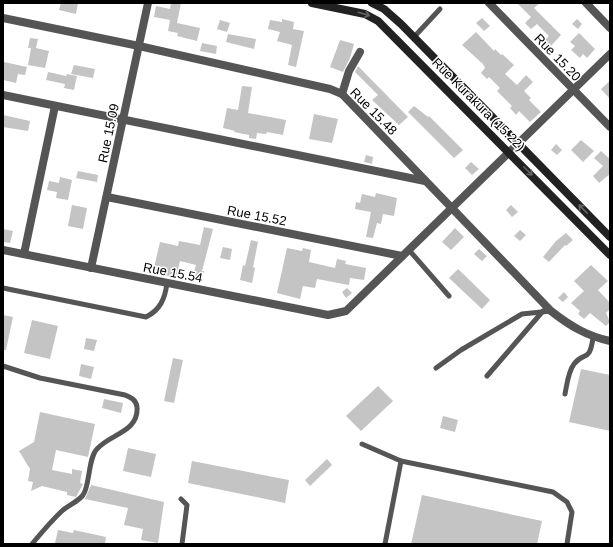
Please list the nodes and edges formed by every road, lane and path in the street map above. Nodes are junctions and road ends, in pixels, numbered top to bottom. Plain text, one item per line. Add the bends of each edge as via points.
1 (148, 3) edge
2 (312, 3) edge
3 (372, 3) edge
4 (489, 3) edge
5 (586, 3) edge
6 (440, 8) dead end
7 (3, 18) edge
8 (610, 28) edge
9 (414, 37) junction
10 (139, 46) junction
11 (360, 52) dead end
12 (610, 54) edge
13 (573, 89) junction
14 (342, 94) junction
15 (3, 95) edge
16 (55, 106) junction
17 (123, 121) junction
18 (610, 127) edge
19 (519, 143) junction
20 (509, 152) junction
21 (426, 181) junction
22 (107, 197) junction
23 (453, 207) junction
24 (610, 237) edge
25 (3, 250) edge
26 (409, 250) junction
27 (24, 254) junction
28 (610, 255) edge
29 (402, 256) junction
30 (92, 268) junction
31 (167, 283) junction
32 (3, 288) edge
33 (449, 296) dead end
34 (547, 311) junction
35 (593, 338) junction
36 (610, 341) edge
37 (3, 366) edge
38 (436, 368) dead end
39 (487, 376) dead end
40 (565, 394) dead end
41 (362, 444) dead end
42 (401, 461) junction
43 (181, 499) dead end
44 (32, 544) edge
45 (182, 544) edge
46 (385, 544) edge
47 (567, 544) edge

1 - 10 street, Rue 15.09
2 -> 20 main road, Rue Kurakura (15.22) via 365,14 378,21
3 - 9 main road, Rue Kurakura (15.22) via 384,9
4 - 13 street, Rue 15.20
5 - 8 street
6 - 9 lane
7 - 10 street, Rue 15.48
9 - 19 main road, Rue Kurakura (15.22)
10 - 14 street, Rue 15.48 via 330,89
10 - 17 street, Rue 15.09
11 - 14 street via 349,71
12 - 13 street
13 - 18 street, Rue 15.20
13 - 19 street
14 - 21 street, Rue 15.48
15 - 16 street
16 - 17 street
16 - 27 street
17 - 21 street
17 - 22 street, Rue 15.09
19 - 20 street
24 -> 19 main road, Rue Kurakura (15.22)
20 - 23 street
20 -> 28 main road, Rue Kurakura (15.22)
21 - 23 street, Rue 15.48
22 - 29 street, Rue 15.52
22 - 30 street, Rue 15.09
23 - 26 street
23 - 34 street, Rue 15.48
25 - 27 street, Rue 15.54
26 - 29 street
26 - 33 lane
27 - 30 street, Rue 15.54
29 - 31 street, Rue 15.54 via 346,311 339,314 328,315
30 - 31 street, Rue 15.54
31 - 32 lane via 160,306 146,317
34 - 35 street, Rue 15.48
34 - 38 lane via 522,314
34 - 39 lane
35 - 36 street, Rue 15.48
35 - 40 lane via 588,356 576,362 571,369
37 - 44 lane via 40,378 126,395 133,398 137,405 138,414 134,422 96,450 83,495 56,516
41 - 42 lane
42 - 46 lane
42 - 47 lane via 553,492 567,502 572,512
43 - 45 lane via 187,505

